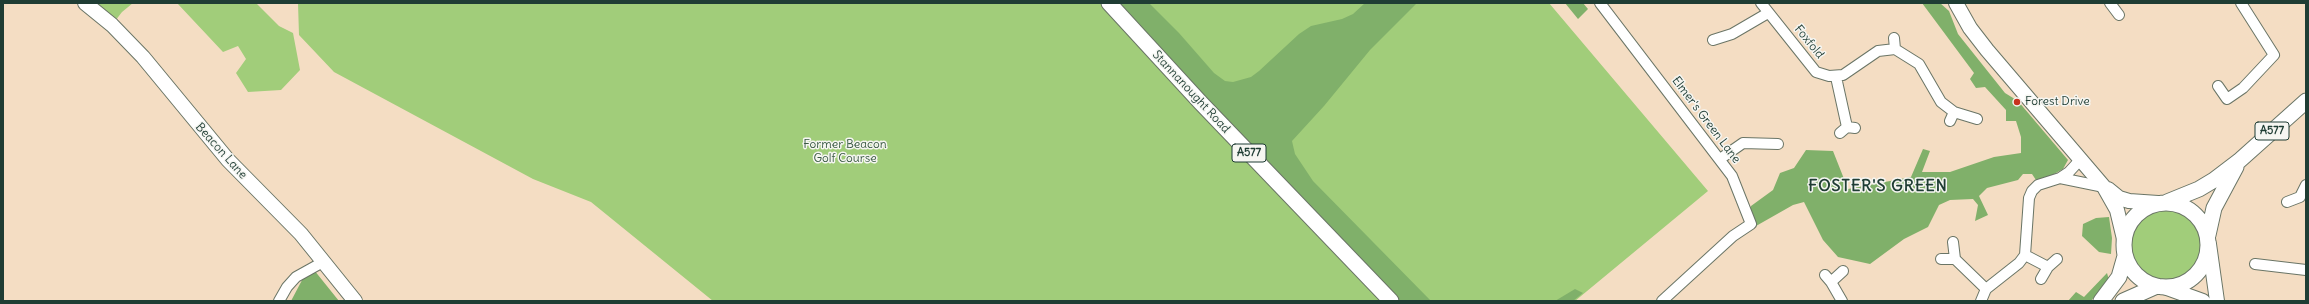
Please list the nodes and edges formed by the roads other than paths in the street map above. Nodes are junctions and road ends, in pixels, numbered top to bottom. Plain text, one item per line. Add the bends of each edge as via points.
1 (85, 3) edge
2 (1109, 3) edge
3 (1600, 3) edge
4 (1761, 3) edge
5 (1956, 3) edge
6 (2110, 3) edge
7 (2241, 3) edge
8 (1768, 13) junction
9 (2119, 15) dead end
10 (1894, 38) dead end
11 (1713, 40) dead end
12 (1895, 49) junction
13 (1836, 77) junction
14 (2218, 86) dead end
15 (2306, 101) edge
16 (1977, 119) dead end
17 (1847, 129) dead end
18 (1778, 144) dead end
19 (1720, 159) junction
20 (2080, 160) junction
21 (2239, 161) junction
22 (2060, 178) junction
23 (2306, 185) edge
24 (2104, 187) junction
25 (2303, 198) edge
26 (2163, 202) junction
27 (2287, 202) dead end
28 (2124, 239) junction
29 (2208, 240) junction
30 (1953, 242) dead end
31 (2025, 255) junction
32 (2125, 256) junction
33 (1941, 259) dead end
34 (1955, 259) junction
35 (2057, 259) dead end
36 (323, 262) junction
37 (2255, 264) dead end
38 (2048, 267) junction
39 (2306, 270) edge
40 (1843, 271) dead end
41 (2041, 279) dead end
42 (2160, 287) junction
43 (1986, 289) junction
44 (280, 301) edge
45 (355, 301) edge
46 (1391, 301) edge
47 (1662, 301) edge
48 (1842, 301) edge
49 (1981, 301) edge
50 (2101, 301) edge
51 (2123, 301) edge
52 (2203, 301) edge
53 (2217, 301) edge

1 - 36 street, Beacon Lane via 112,25 143,57 228,160 301,234
2 - 46 main road, Stannanought Road / A577
3 - 19 street, Elmer's Green Lane
4 - 8 street, Foxfold
5 - 20 street via 1970,28 1987,50
6 - 9 street
7 - 14 street via 2274,55 2243,88 2227,99
8 - 11 street via 1732,34
8 - 13 street, Foxfold via 1816,72
10 - 12 street
12 - 13 street via 1878,51 1849,72
12 - 16 street via 1919,64 1952,116
13 - 17 street
15 - 21 main road, A577
18 - 19 street via 1743,143
19 - 47 street, Elmer's Green Lane via 1732,176 1750,224 1733,236
20 - 22 street
20 - 24 street
21 - 26 main road, A577 via 2199,189
21 - 29 main road, A577 via 2214,208
22 - 24 street
22 - 31 street via 2038,185 2032,191 2029,198
23 - 25 street
24 - 26 street via 2119,198 2129,201
24 - 28 street via 2117,210
25 - 27 street
26 - 28 main road, A577 via 2137,214 2128,225
26 - 29 main road via 2181,205 2194,212 2203,222
28 - 32 main road, A577
29 - 42 main road, A577 via 2208,255 2196,275 2186,282
29 - 53 street
30 - 34 street
31 - 38 street
31 - 43 street via 2019,263
32 - 42 main road, A577 via 2137,276
32 - 50 main road, A577 via 2119,277
33 - 34 street
34 - 43 street
35 - 38 street
36 - 44 street via 296,277
36 - 45 street, Beacon Lane
37 - 39 street
38 - 41 street
40 - 48 street via 1828,279
42 - 51 main road, A577
42 - 52 street
43 - 49 street

